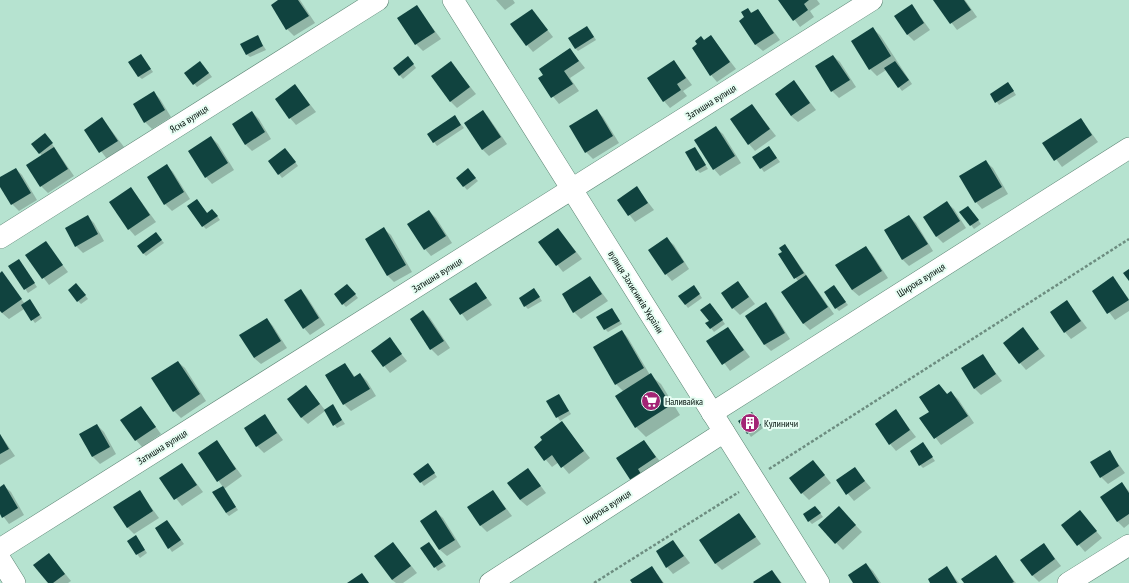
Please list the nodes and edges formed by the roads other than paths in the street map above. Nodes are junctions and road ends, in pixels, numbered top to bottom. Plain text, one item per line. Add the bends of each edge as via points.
1 (378, 0) edge
2 (453, 0) edge
3 (872, 0) edge
4 (1129, 148) edge
5 (572, 190) junction
6 (0, 238) edge
7 (712, 413) junction
8 (724, 432) junction
9 (1129, 545) edge
10 (0, 549) edge
11 (0, 559) edge
12 (15, 583) edge
13 (490, 583) edge
14 (819, 583) edge
15 (1068, 583) edge

1 - 6 street, Ясна вулиця
2 - 5 street, вулиця Захисників України
3 - 5 street, Затишна вулиця
4 - 7 street, Широка вулиця
5 - 7 street, вулиця Захисників України
5 - 10 street, Затишна вулиця
7 - 8 street, вулиця Захисників України
8 - 13 street, Широка вулиця
8 - 14 street, вулиця Захисників України
9 - 15 street
11 - 12 street

